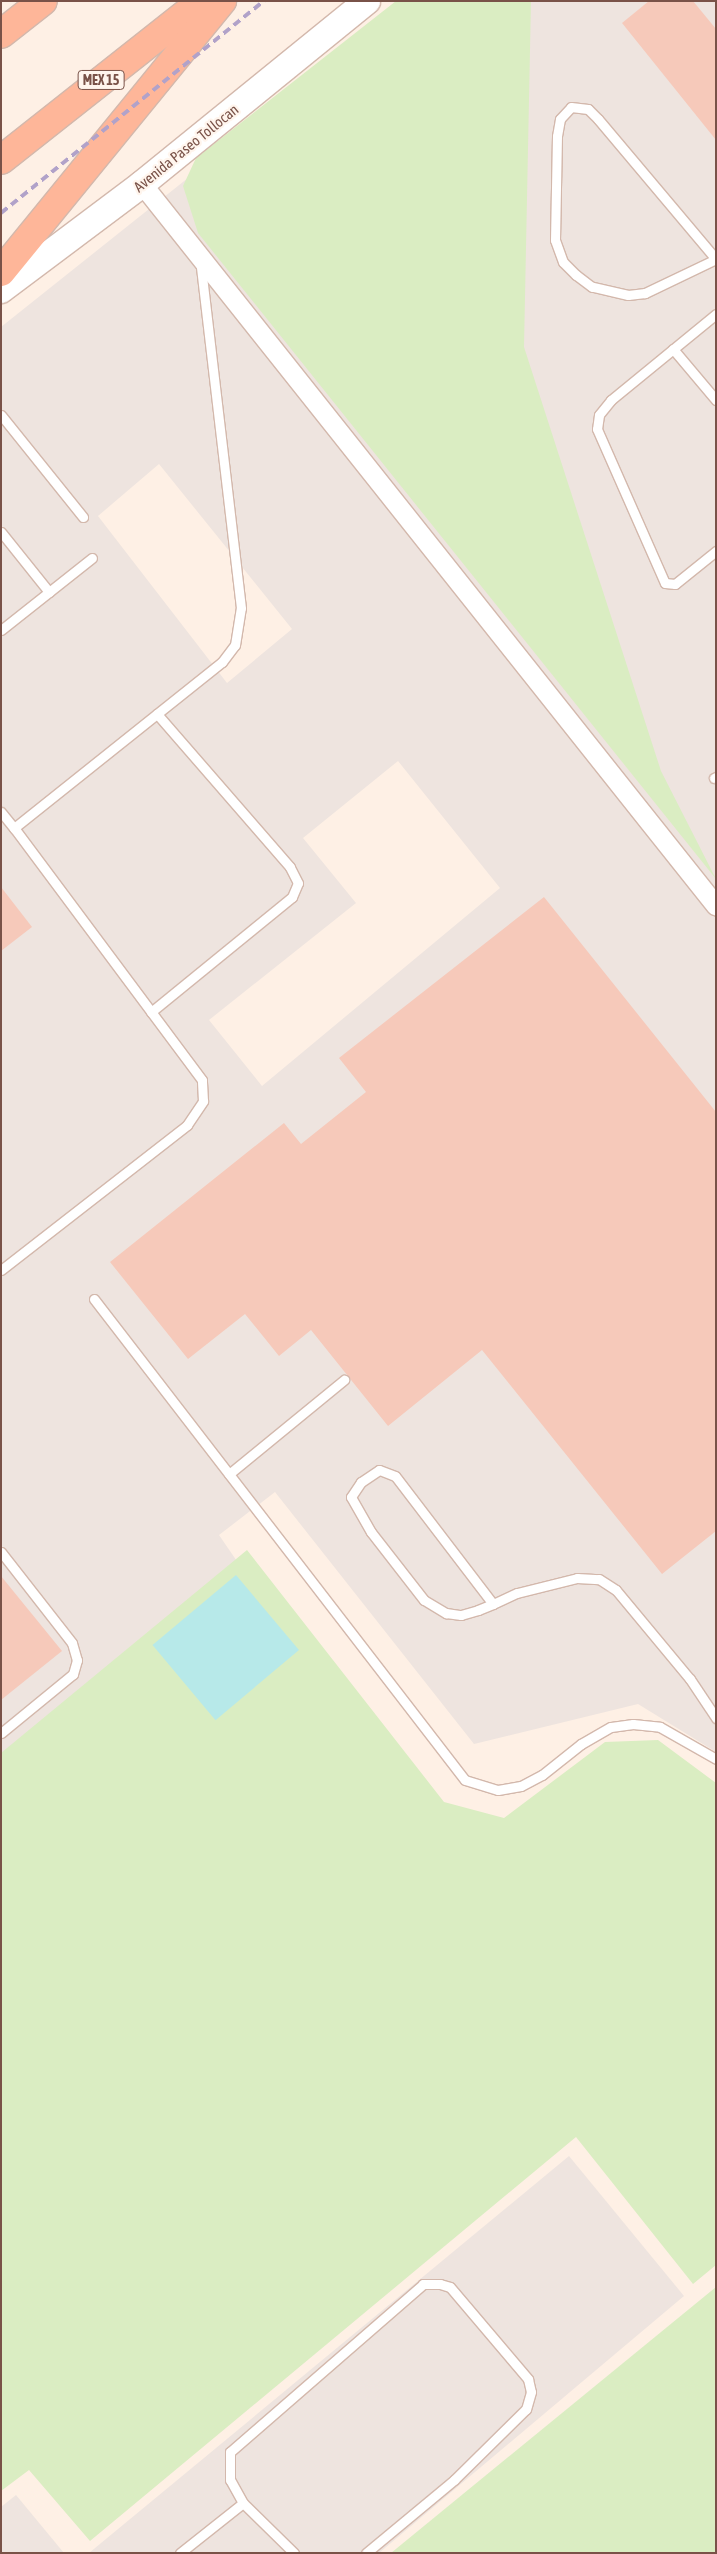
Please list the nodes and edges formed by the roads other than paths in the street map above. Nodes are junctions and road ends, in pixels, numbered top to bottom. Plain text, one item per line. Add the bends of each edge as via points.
1 (42, 1) edge
2 (202, 1) edge
3 (222, 1) edge
4 (368, 1) edge
5 (1, 34) edge
6 (1, 160) edge
7 (142, 184) junction
8 (200, 258) junction
9 (716, 259) edge
10 (1, 272) edge
11 (1, 290) edge
12 (716, 314) edge
13 (673, 349) junction
14 (716, 400) edge
15 (1, 415) edge
16 (83, 518) dead end
17 (1, 532) edge
18 (716, 551) edge
19 (92, 558) dead end
20 (49, 592) junction
21 (1, 617) edge
22 (4, 628) edge
23 (157, 714) junction
24 (1, 812) edge
25 (14, 828) junction
26 (716, 906) edge
27 (151, 1012) junction
28 (1, 1270) edge
29 (94, 1299) dead end
30 (344, 1380) dead end
31 (229, 1474) junction
32 (1, 1552) edge
33 (493, 1604) junction
34 (716, 1718) edge
35 (1, 1733) edge
36 (716, 1759) edge
37 (243, 2503) junction
38 (180, 2553) edge
39 (294, 2553) edge
40 (366, 2553) edge

1 - 5 highway
2 - 6 highway, MEX 15
3 - 10 highway
4 - 7 main road, Avenida Paseo Tollocan
7 - 8 street
7 - 11 main road, Avenida Paseo Tollocan
8 - 23 lane via 240,622 231,652
8 - 26 street
9 - 9 lane via 645,293 628,295 592,287 576,275 564,262 555,240 557,136 566,110 588,109
12 - 13 lane
13 - 14 lane
13 - 18 lane via 611,400 599,415 598,428 665,583 675,584
15 - 16 lane
17 - 20 lane
19 - 20 lane
20 - 22 lane
21 - 22 lane
23 - 25 lane
23 - 27 lane via 290,867 298,883 292,897
24 - 25 lane
25 - 27 lane
27 - 28 lane via 202,1080 205,1090 197,1113 187,1125
29 - 31 lane
30 - 31 lane
31 - 36 lane via 465,1780 498,1790 521,1786 611,1727 632,1724 660,1727
32 - 35 lane via 72,1642 76,1660 73,1674
33 - 33 lane via 461,1615 446,1613 424,1600 371,1532 351,1497 360,1482 379,1470 395,1476
33 - 34 lane via 577,1578 599,1579 616,1590 690,1679
37 - 38 lane
37 - 39 lane
37 - 40 lane via 230,2480 230,2452 424,2284 450,2288 528,2379 531,2392 526,2409 454,2480

